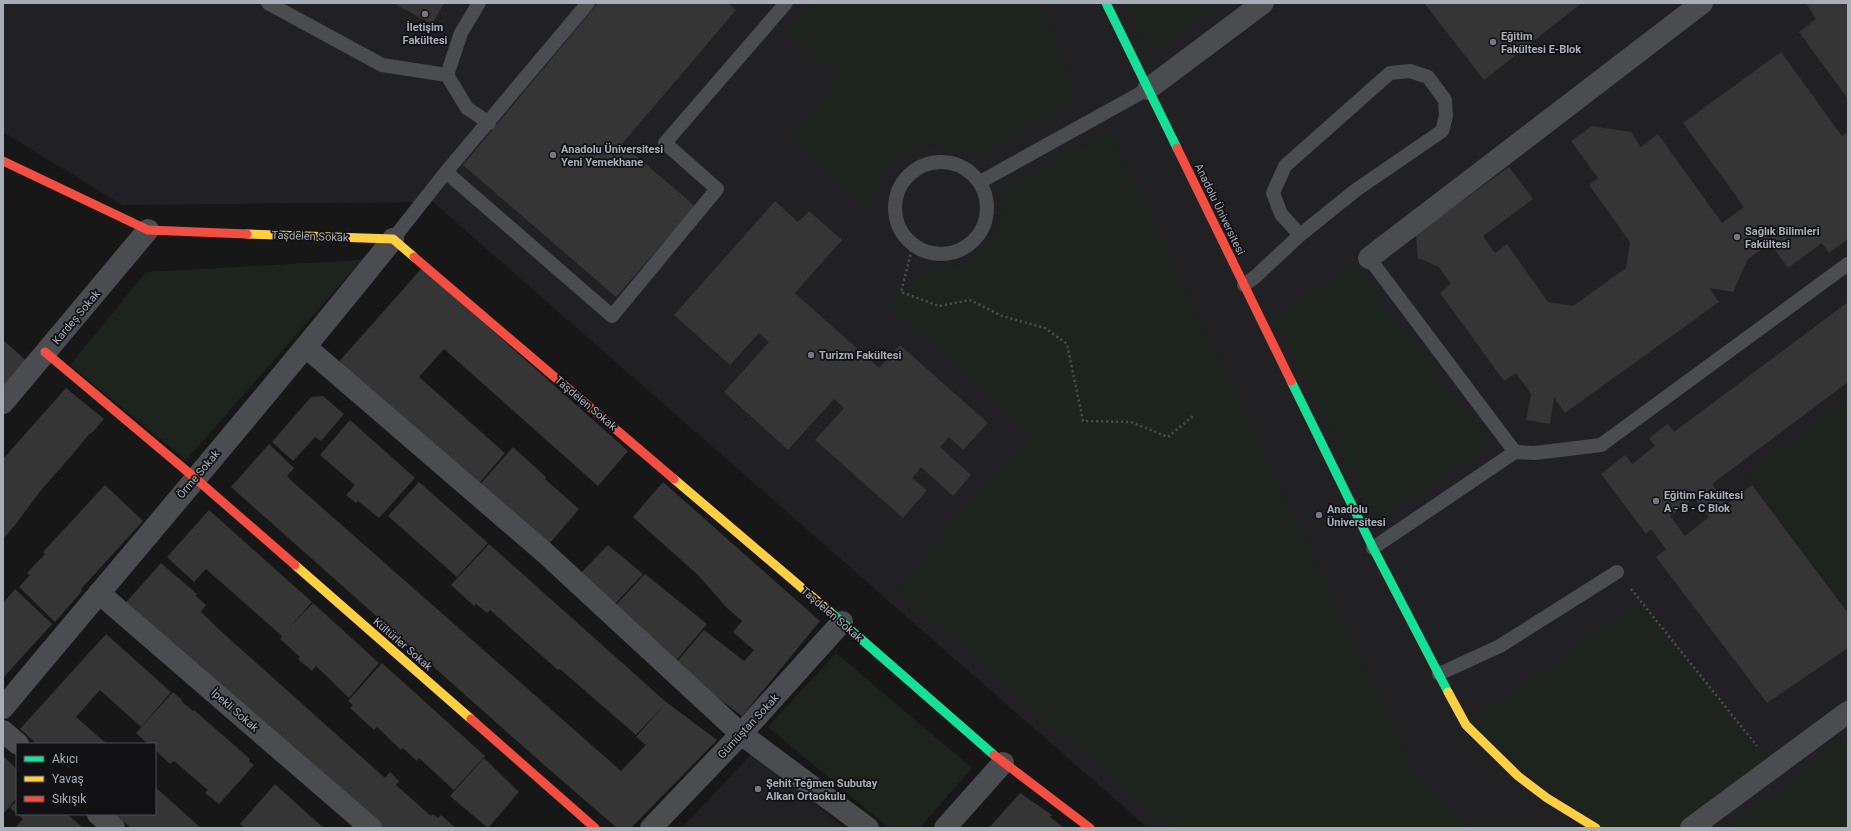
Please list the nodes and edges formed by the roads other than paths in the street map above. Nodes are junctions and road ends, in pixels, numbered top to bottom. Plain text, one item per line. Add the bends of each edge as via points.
1 (268, 3) edge
2 (478, 3) edge
3 (588, 3) edge
4 (786, 3) edge
5 (1106, 3) edge
6 (1263, 3) edge
7 (1702, 3) edge
8 (446, 75) junction
9 (1148, 89) junction
10 (489, 123) junction
11 (3, 161) edge
12 (446, 172) junction
13 (980, 182) junction
14 (148, 230) junction
15 (1300, 235) junction
16 (393, 239) junction
17 (1369, 258) joint
18 (1848, 264) edge
19 (1244, 285) junction
20 (306, 347) junction
21 (45, 352) junction
22 (3, 403) edge
23 (1515, 452) junction
24 (195, 478) junction
25 (1373, 548) junction
26 (1617, 572) road end
27 (99, 592) junction
28 (842, 622) junction
29 (1440, 674) junction
30 (3, 708) edge
31 (1848, 712) edge
32 (3, 731) edge
33 (741, 734) junction
34 (17, 743) edge
35 (1003, 763) junction
36 (99, 815) edge
37 (114, 828) edge
38 (371, 828) edge
39 (595, 828) edge
40 (651, 828) edge
41 (868, 828) edge
42 (945, 828) edge
43 (1090, 828) edge
44 (1596, 828) edge
45 (1691, 828) edge

1 - 8 lane via 382,65
2 - 8 lane via 461,33
3 - 10 lane
4 - 12 lane via 665,143 717,189 612,316
5 - 9 street, Anadolu Üniversitesi
6 - 9 street
7 - 17 street
8 - 10 lane via 467,108
9 - 13 lane
9 - 19 street, Anadolu Üniversitesi
10 - 12 lane
11 - 14 street, Taşdelen Sokak
12 - 16 lane
13 - 13 lane via 969,171 954,163 939,161 923,165 910,174 900,186 895,202 896,218 902,233 913,245 927,252 943,254 959,250 972,242 982,229 987,214 986,197
14 - 16 street, Taşdelen Sokak
14 - 21 street, Kardeş Sokak
15 - 15 lane via 1356,190 1442,130 1446,116 1445,100 1428,77 1410,71 1390,74 1285,166 1273,193 1281,214
15 - 19 lane
16 - 20 street, Örme Sokak
16 - 28 street, Taşdelen Sokak
17 - 23 lane
18 - 23 lane via 1601,445 1535,453
19 - 25 street, Anadolu Üniversitesi
20 - 24 street, Örme Sokak
20 - 33 street via 544,552
21 - 22 street, Kardeş Sokak
21 - 24 street, Kültürler Sokak
23 - 25 lane
24 - 27 street, Örme Sokak
24 - 39 street, Kültürler Sokak
25 - 29 street, Anadolu Üniversitesi
26 - 29 lane via 1500,646
27 - 30 street, Örme Sokak
27 - 38 street, İpekli Sokak
28 - 33 street, Gümüştan Sokak
28 - 35 street, Taşdelen Sokak
29 - 44 street, Anadolu Üniversitesi via 1466,725 1492,752 1547,798
31 - 45 street
32 - 34 street
33 - 40 street, Gümüştan Sokak
33 - 41 street
35 - 42 street
35 - 43 street, Taşdelen Sokak
36 - 37 street

